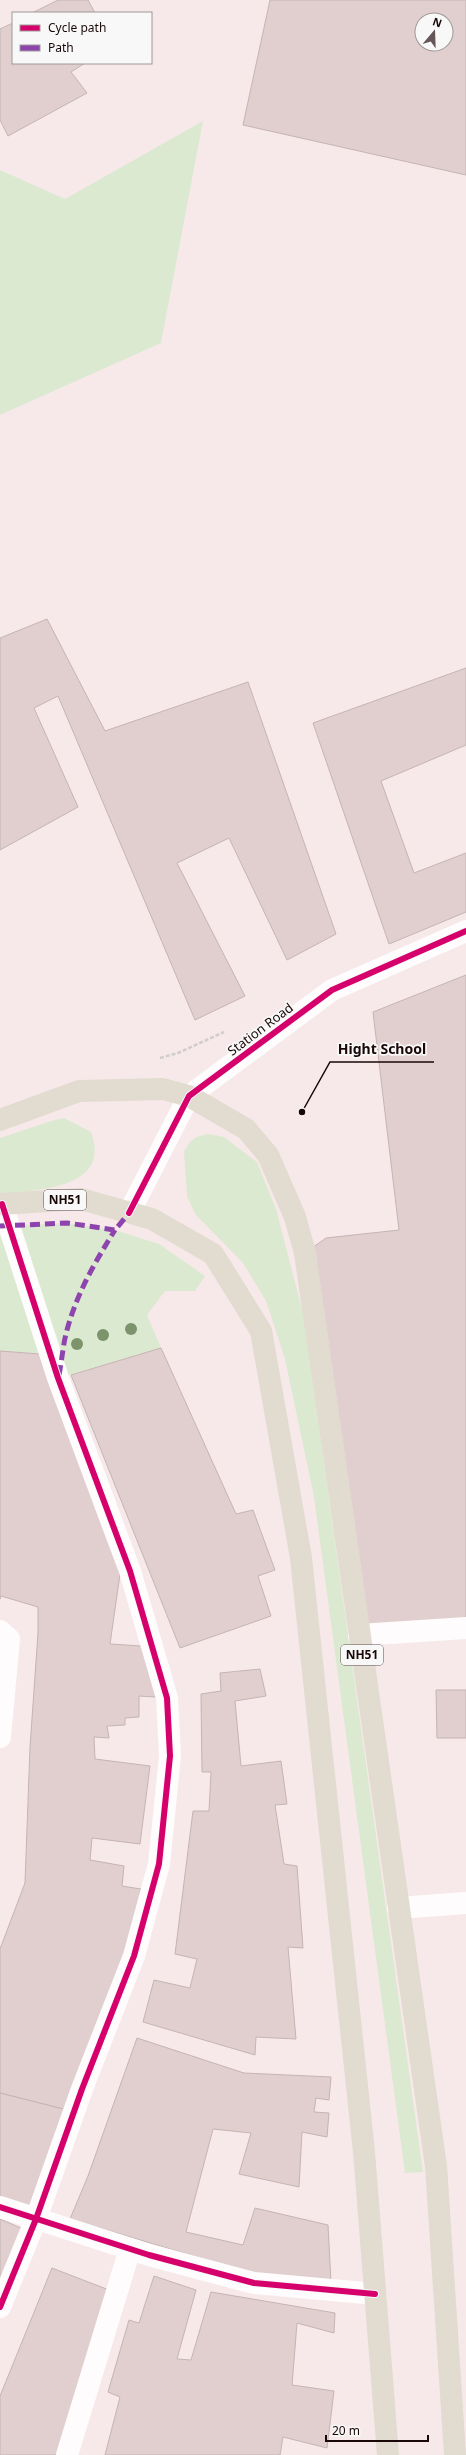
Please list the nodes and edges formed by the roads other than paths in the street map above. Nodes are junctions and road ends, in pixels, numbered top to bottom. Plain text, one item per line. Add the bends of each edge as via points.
1 (466, 931) edge
2 (189, 1096) junction
3 (0, 1120) edge
4 (1, 1204) edge
5 (129, 1213) junction
6 (466, 1628) edge
7 (0, 1631) edge
8 (359, 1635) junction
9 (0, 1736) edge
10 (466, 1903) edge
11 (398, 1908) junction
12 (0, 2207) edge
13 (36, 2219) junction
14 (130, 2249) junction
15 (375, 2294) junction
16 (0, 2307) edge
17 (458, 2440) edge
18 (67, 2455) edge
19 (388, 2455) edge

1 - 2 street, Station Road via 332,990
2 - 3 highway, NH51 via 164,1089 79,1092
2 - 5 street, Station Road
2 - 8 highway, NH51 via 246,1129 268,1155 295,1217 305,1253
4 - 5 highway, NH51 via 81,1199
4 - 13 street via 58,1378 130,1571 167,1698 170,1756 160,1864 134,1956 82,2089
5 - 15 highway, NH51 via 152,1219 213,1254 260,1331 301,1558 364,2152
6 - 8 street
7 - 9 street via 9,1639
8 - 11 highway, NH51
10 - 11 street
11 - 17 highway, NH51 via 436,2166
12 - 13 street
13 - 14 street
13 - 16 street
14 - 15 street via 254,2283
14 - 18 street
15 - 19 highway, NH51

